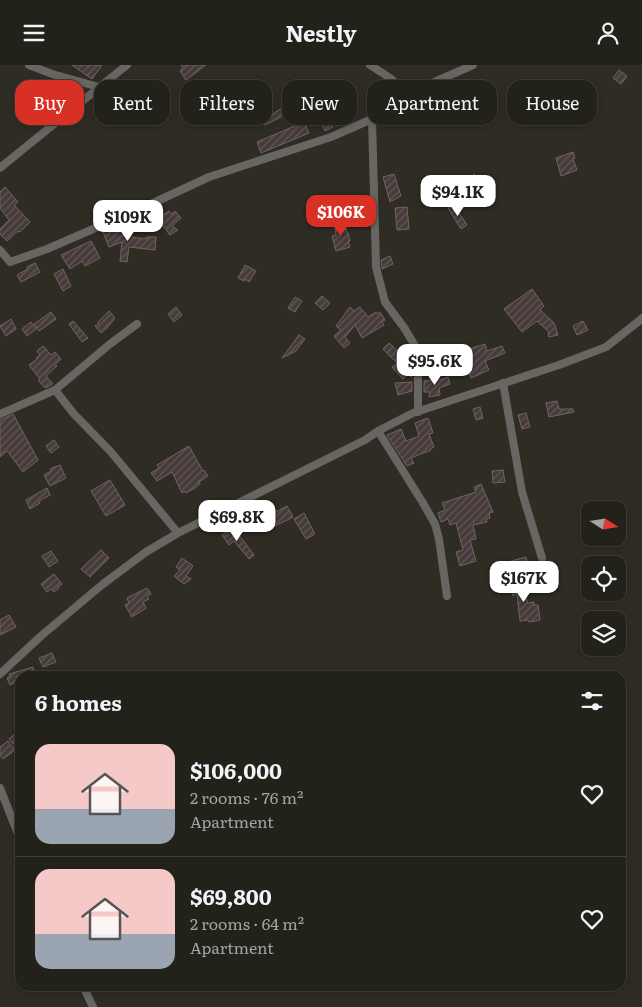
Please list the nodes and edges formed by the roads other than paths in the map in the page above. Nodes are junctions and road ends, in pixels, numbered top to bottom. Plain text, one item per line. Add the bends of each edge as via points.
1 (29, 65) edge
2 (127, 65) edge
3 (370, 65) edge
4 (474, 65) edge
5 (108, 80) edge
6 (392, 80) edge
7 (439, 80) edge
8 (94, 86) edge
9 (94, 91) edge
10 (367, 121) edge
11 (372, 125) edge
12 (0, 168) edge
13 (0, 250) edge
14 (642, 317) edge
15 (137, 324) dead end
16 (639, 325) edge
17 (503, 383) junction
18 (55, 390) junction
19 (418, 411) junction
20 (0, 414) edge
21 (378, 431) junction
22 (178, 533) junction
23 (542, 559) dead end
24 (447, 596) dead end
25 (0, 674) edge
26 (1, 794) edge
27 (15, 827) edge
28 (85, 991) edge
29 (93, 1007) edge

1 - 8 street via 52,75
2 - 5 street
3 - 6 street
4 - 7 street
9 - 12 street
10 - 13 street via 331,137 209,177 10,262
11 - 19 street via 376,267 385,302 418,351
14 - 16 street
15 - 18 street
16 - 17 street via 606,347
17 - 19 street
17 - 23 street via 522,491
18 - 20 street
18 - 22 street via 112,452
19 - 21 street
21 - 22 street
21 - 24 street via 435,524
22 - 25 street via 103,584
26 - 27 street
28 - 29 street

